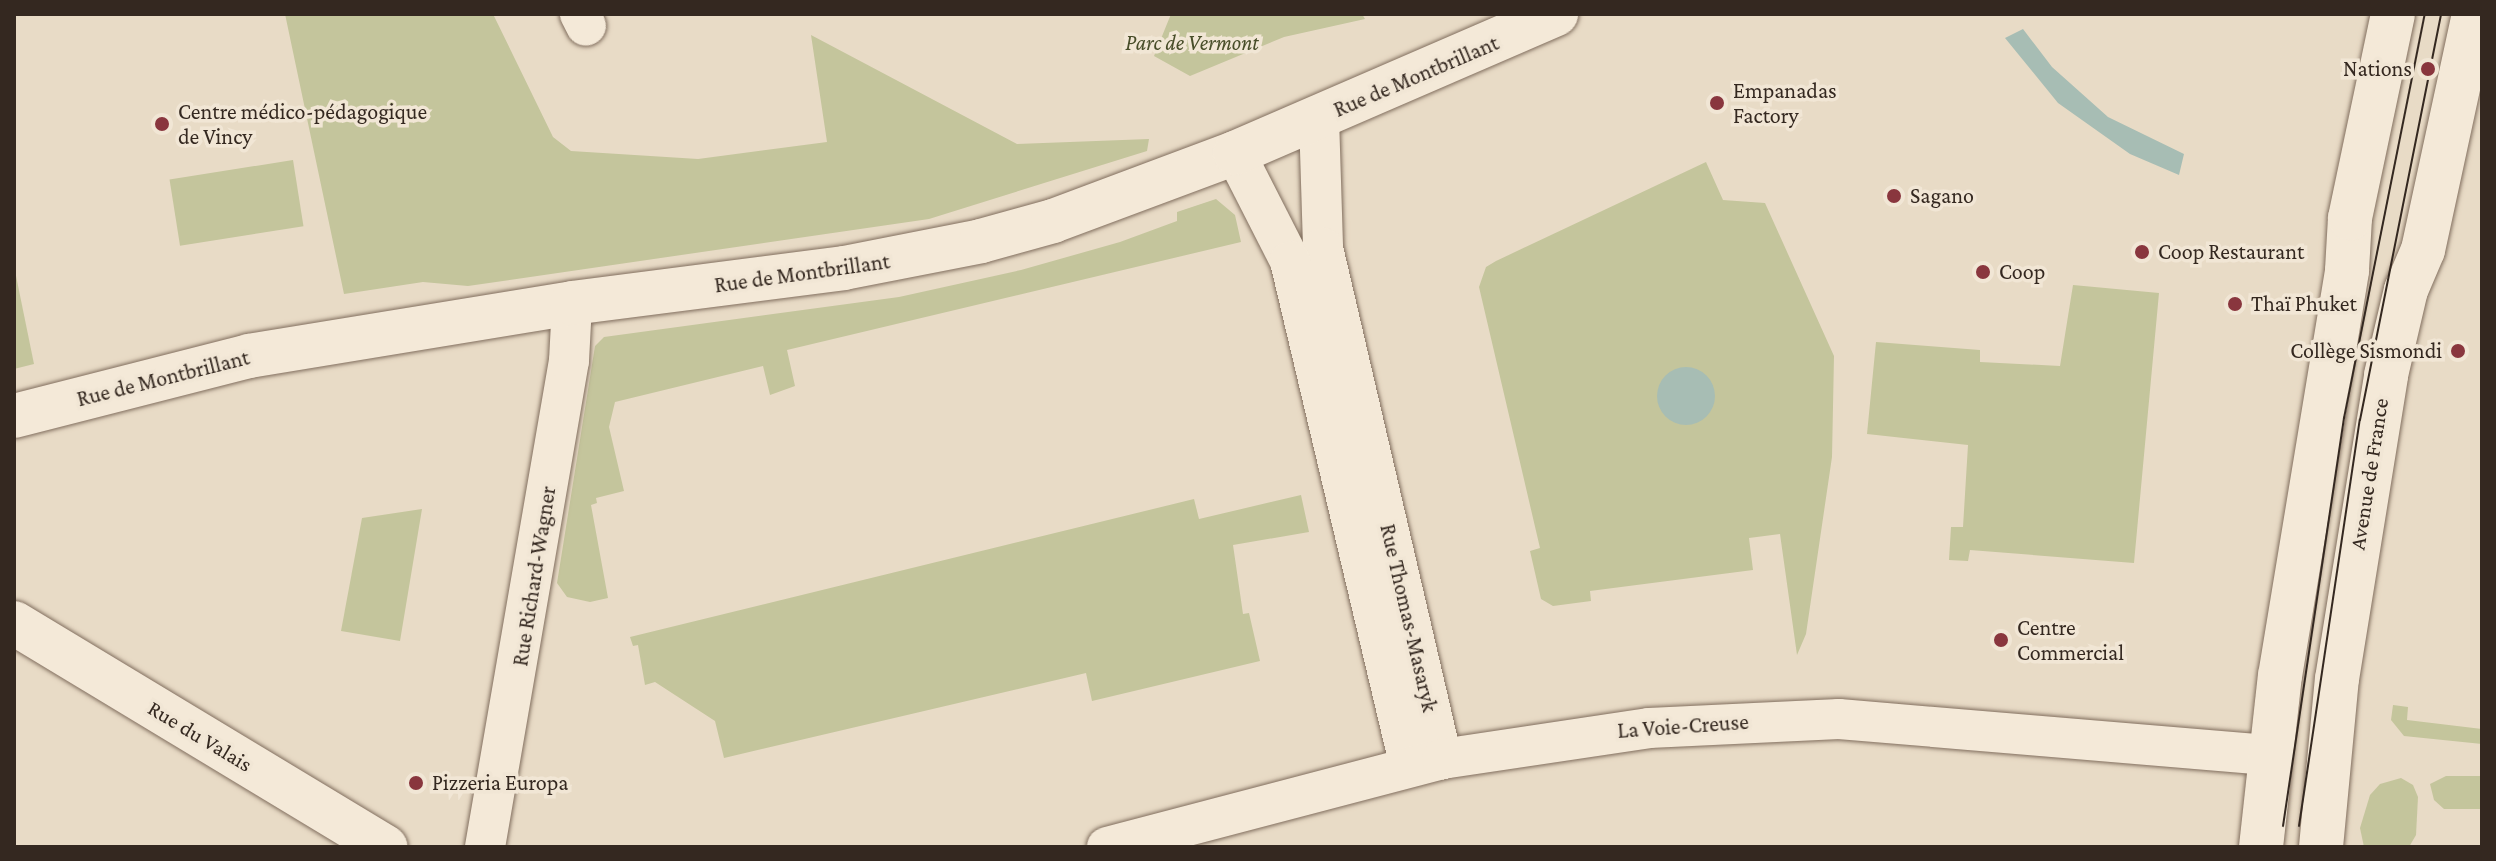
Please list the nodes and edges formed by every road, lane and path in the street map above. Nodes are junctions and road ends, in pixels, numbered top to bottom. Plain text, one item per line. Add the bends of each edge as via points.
1 (1556, 14) edge
2 (2393, 14) edge
3 (2474, 14) edge
4 (1319, 118) junction
5 (1235, 153) junction
6 (1312, 275) junction
7 (572, 303) junction
8 (14, 416) edge
9 (14, 623) edge
10 (2271, 755) junction
11 (2330, 759) junction
12 (1426, 763) junction
13 (386, 847) edge
14 (485, 847) edge
15 (1107, 847) edge
16 (2261, 847) edge
17 (2321, 847) edge

1 - 4 main road, Rue de Montbrillant
2 - 10 main road via 2350,218 2347,270
3 - 11 main road, Avenue de France via 2423,250 2392,345 2337,679
4 - 5 main road, Rue de Montbrillant
4 - 6 street, Rue Thomas-Masaryk
5 - 6 street, Rue Thomas-Masaryk
5 - 7 main road, Rue de Montbrillant via 1053,221 912,257
6 - 12 street, Rue Thomas-Masaryk
7 - 8 main road, Rue de Montbrillant via 249,356
7 - 14 street, Rue Richard-Wagner via 564,393
9 - 13 main road, Rue du Valais
10 - 11 main road
10 - 12 street, La Voie-Creuse via 1948,726 1803,719 1588,734
10 - 16 main road
11 - 17 main road, Avenue de France
12 - 15 street, La Voie-Creuse

